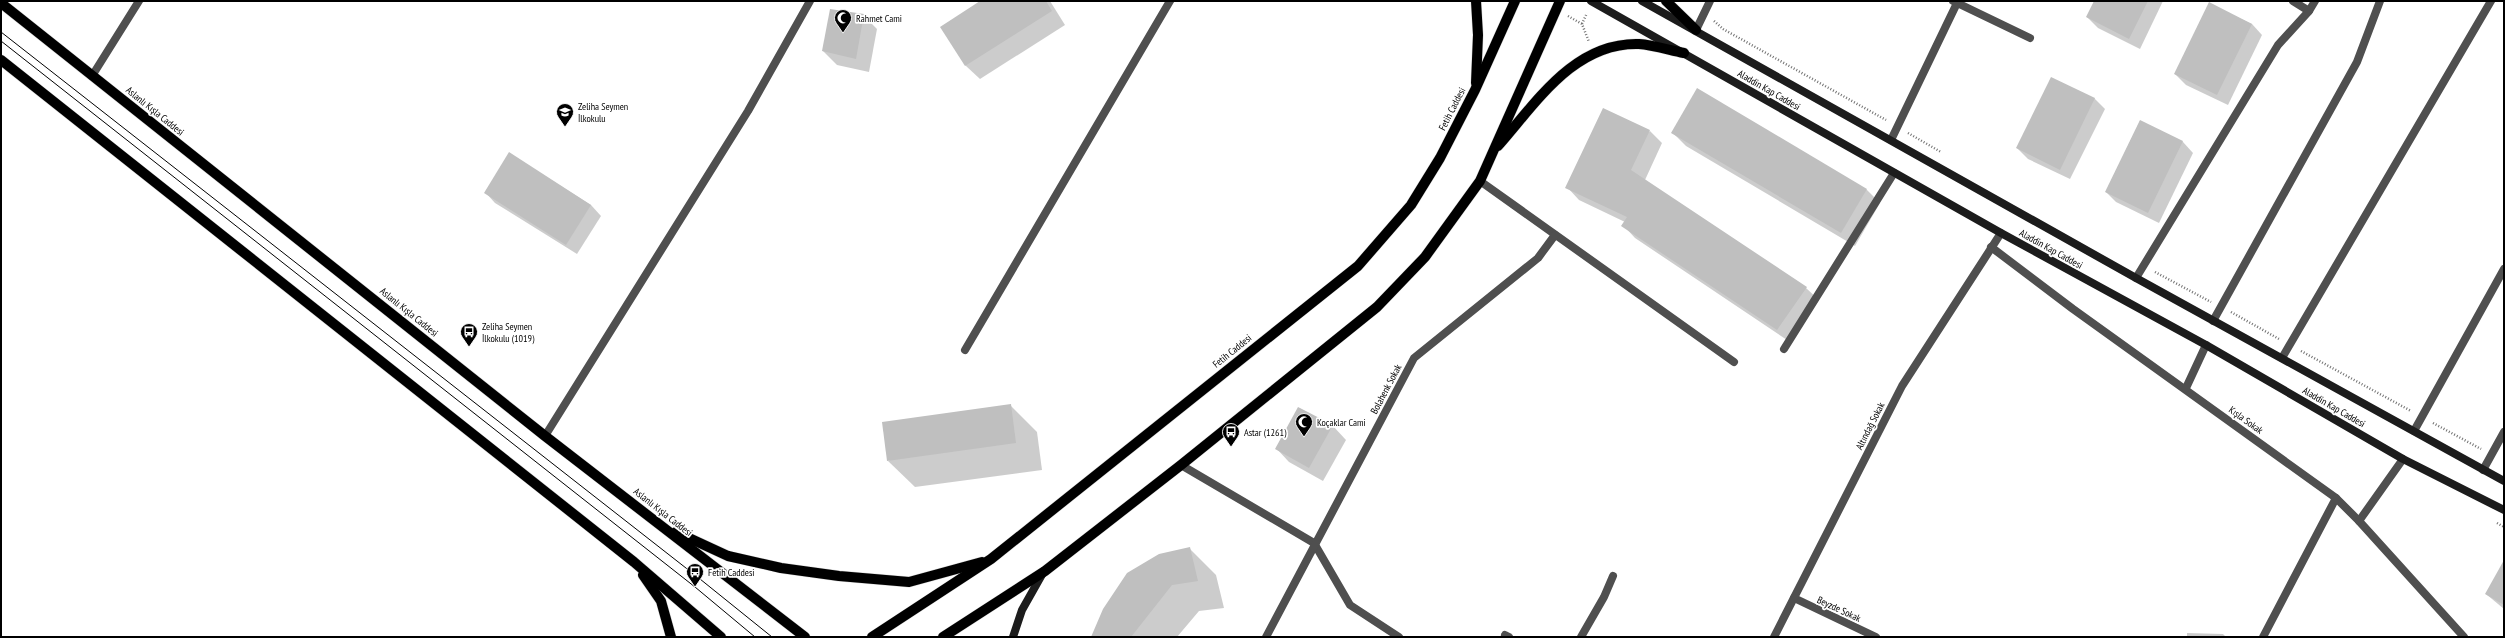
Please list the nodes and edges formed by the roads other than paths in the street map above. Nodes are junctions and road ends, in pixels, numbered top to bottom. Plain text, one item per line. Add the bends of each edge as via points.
1 (139, 1) edge
2 (810, 1) edge
3 (1170, 1) edge
4 (1476, 1) edge
5 (1515, 1) edge
6 (1560, 1) edge
7 (1591, 1) edge
8 (1642, 1) edge
9 (1666, 1) edge
10 (1710, 1) edge
11 (2293, 1) edge
12 (2315, 1) edge
13 (2380, 1) edge
14 (2491, 1) edge
15 (1956, 2) edge
16 (1, 3) edge
17 (2310, 11) junction
18 (1696, 30) junction
19 (2030, 38) dead end
20 (1684, 53) junction
21 (1, 60) edge
22 (92, 76) junction
23 (1475, 90) junction
24 (1891, 140) junction
25 (1492, 154) junction
26 (1894, 174) junction
27 (1480, 181) junction
28 (2001, 233) junction
29 (1555, 235) junction
30 (1991, 247) junction
31 (2504, 269) edge
32 (2136, 278) junction
33 (2213, 321) junction
34 (2206, 345) junction
35 (1784, 349) dead end
36 (965, 350) dead end
37 (2282, 358) junction
38 (1734, 362) dead end
39 (2186, 388) junction
40 (2414, 431) junction
41 (2504, 432) edge
42 (545, 436) junction
43 (2403, 458) junction
44 (1181, 466) junction
45 (2483, 470) junction
46 (2504, 481) edge
47 (2336, 498) junction
48 (2504, 510) edge
49 (2359, 521) junction
50 (658, 523) junction
51 (1314, 543) junction
52 (991, 559) junction
53 (634, 562) junction
54 (1045, 571) junction
55 (1613, 576) dead end
56 (1794, 598) junction
57 (671, 637) edge
58 (721, 637) edge
59 (805, 637) edge
60 (872, 637) edge
61 (943, 637) edge
62 (1013, 637) edge
63 (1266, 637) edge
64 (1400, 637) edge
65 (1581, 637) edge
66 (1774, 637) edge
67 (1876, 637) edge
68 (2263, 637) edge
69 (2464, 637) edge

1 - 22 street
2 - 42 street via 748,111
3 - 36 street
4 - 23 main road via 1478,35
5 - 23 main road, Fetih Caddesi
6 - 25 main road
7 - 20 street, Aladdin Kap Caddesi
8 - 18 street, Aladdin Kap Caddesi
9 - 18 main road
10 - 18 street
11 - 17 street
12 - 17 street
13 - 33 street via 2357,62
14 - 37 street
15 - 19 street
15 - 24 street
16 - 22 main road, Aslanlı Kışla Caddesi
17 - 32 street via 2278,45
18 - 24 street, Aladdin Kap Caddesi
20 - 25 main road via 1639,44 1607,49 1581,59 1557,78
20 - 26 street, Aladdin Kap Caddesi
21 - 53 main road
22 - 42 main road, Aslanlı Kışla Caddesi
23 - 52 main road, Fetih Caddesi via 1440,158 1411,206 1358,266
24 - 32 street, Aladdin Kap Caddesi
25 - 27 main road
26 - 28 street, Aladdin Kap Caddesi
26 - 35 street
27 - 29 street
27 - 44 main road via 1425,257 1377,307
28 - 30 street, Altındağ Sokak
28 - 34 street, Aladdin Kap Caddesi
29 - 38 street
29 - 51 street, Bolahenk Sokak via 1538,258 1414,358
30 - 39 street, Kışla Sokak via 2072,309
30 - 56 street, Altındağ Sokak via 1902,386
31 - 40 street
32 - 33 street, Aladdin Kap Caddesi
33 - 37 street, Aladdin Kap Caddesi
34 - 39 street
34 - 43 street, Aladdin Kap Caddesi
37 - 40 street, Aladdin Kap Caddesi
39 - 47 street, Kışla Sokak
40 - 45 street, Aladdin Kap Caddesi
41 - 45 street
42 - 50 main road, Aslanlı Kışla Caddesi
43 - 48 street, Aladdin Kap Caddesi
43 - 49 street
44 - 51 street
44 - 54 main road
45 - 46 street, Aladdin Kap Caddesi
47 - 49 street, Kışla Sokak
47 - 68 street
49 - 69 street, Kışla Sokak
50 - 52 main road via 728,556 781,568 839,576 910,582
50 - 59 main road, Aslanlı Kışla Caddesi
51 - 63 street, Bolahenk Sokak
51 - 64 street via 1350,605
52 - 60 main road, Fetih Caddesi
53 - 57 main road via 661,601
53 - 58 main road
54 - 61 main road
54 - 62 street via 1022,610
55 - 65 street
56 - 66 street, Altındağ Sokak
56 - 67 street, Beyzde Sokak

